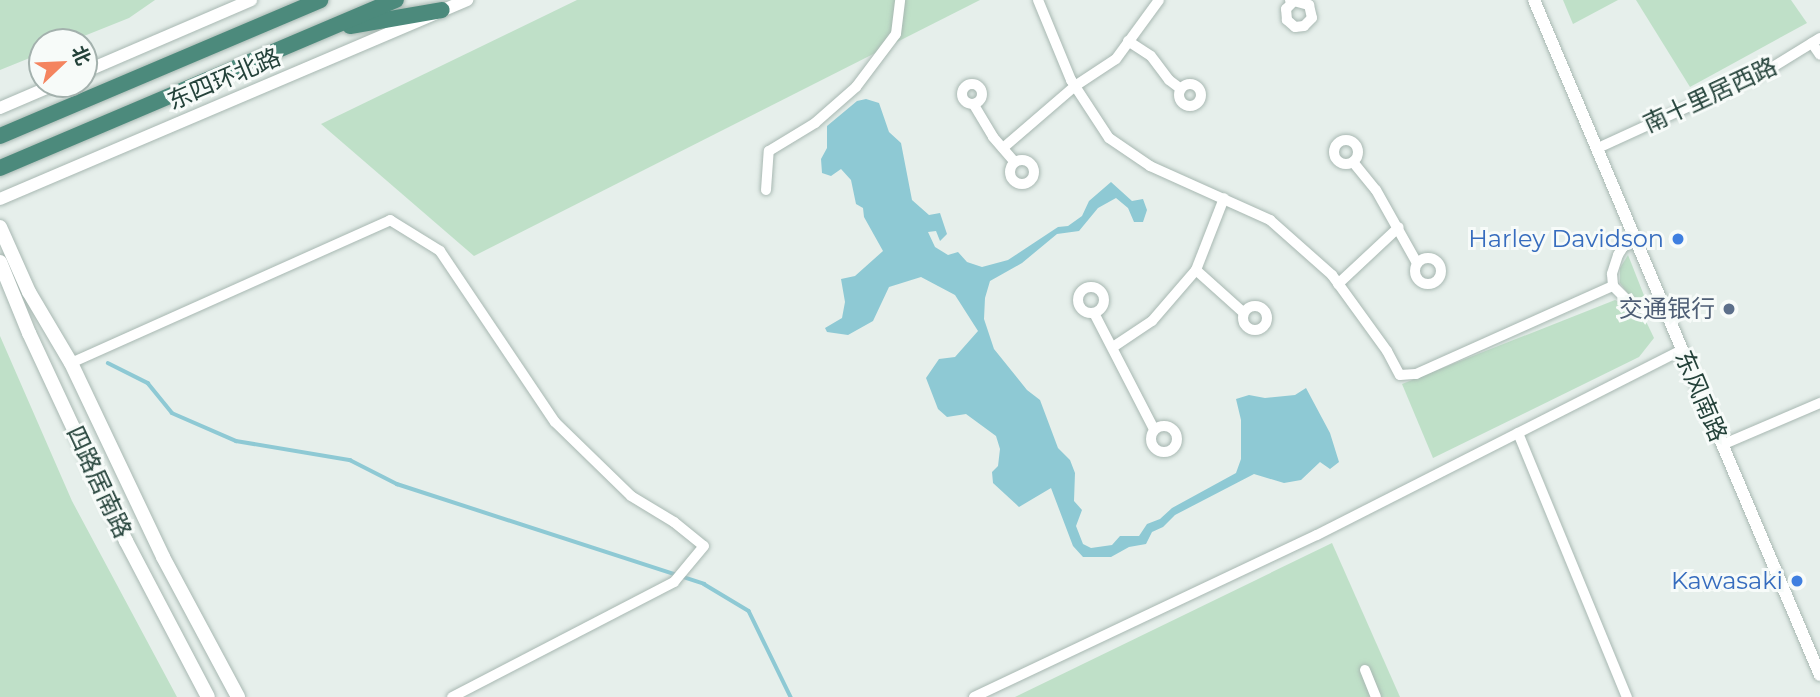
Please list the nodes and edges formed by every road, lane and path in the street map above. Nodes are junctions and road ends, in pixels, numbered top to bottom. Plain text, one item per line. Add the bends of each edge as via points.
1 (251, 0) edge
2 (320, 0) edge
3 (396, 0) edge
4 (467, 0) edge
5 (900, 0) edge
6 (1038, 0) edge
7 (1159, 0) edge
8 (1534, 0) edge
9 (442, 10) junction
10 (323, 31) junction
11 (1816, 40) edge
12 (1128, 41) junction
13 (1820, 55) edge
14 (98, 66) edge
15 (1075, 86) junction
16 (1181, 89) dead end
17 (28, 96) edge
18 (974, 104) dead end
19 (0, 108) edge
20 (0, 136) edge
21 (1003, 148) junction
22 (1598, 148) junction
23 (1015, 162) dead end
24 (1353, 162) dead end
25 (0, 168) edge
26 (766, 190) dead end
27 (1224, 198) junction
28 (0, 199) edge
29 (1399, 227) junction
30 (0, 228) edge
31 (1636, 240) junction
32 (0, 262) edge
33 (1417, 263) dead end
34 (1196, 270) junction
35 (1338, 284) junction
36 (1613, 286) junction
37 (1663, 307) junction
38 (1094, 313) dead end
39 (1244, 313) dead end
40 (1113, 347) junction
41 (1681, 350) junction
42 (71, 363) junction
43 (1820, 402) edge
44 (1154, 429) dead end
45 (1518, 433) junction
46 (1722, 446) junction
47 (1365, 670) dead end
48 (1820, 675) edge
49 (208, 697) edge
50 (239, 697) edge
51 (452, 697) edge
52 (974, 697) edge
53 (1376, 697) edge
54 (1627, 697) edge

1 - 14 street
2 - 20 highway, 东四环北路
3 - 10 highway, 东四环北路
4 - 9 street, 东四环北路
5 - 26 street via 897,34 856,87 816,123 769,152
6 - 15 street
7 - 12 street
8 - 22 street, 东风南路
9 - 10 highway
9 - 28 street, 东四环北路
10 - 25 highway, 东四环北路
11 - 13 street
11 - 22 street, 南十里居西路 via 1768,70
12 - 15 street via 1116,59
12 - 16 street via 1151,56
15 - 21 street
15 - 27 street via 1109,138 1150,166
17 - 19 street
18 - 21 street
21 - 23 street
22 - 31 street, 东风南路
24 - 29 street
27 - 34 street
27 - 35 street via 1270,220
29 - 33 street
29 - 35 street
30 - 42 main road via 29,292
31 - 36 street via 1618,255
31 - 37 street, 东风南路
32 - 49 main road, 四路居南路 via 126,541
34 - 39 street
34 - 40 street via 1152,321
35 - 36 street via 1400,375 1416,374
36 - 37 street via 1633,306
37 - 41 street, 东风南路
38 - 40 street
40 - 44 street
41 - 45 street
41 - 46 street, 东风南路
42 - 50 main road via 163,557
42 - 51 street via 390,220 440,251 555,422 631,496 704,546 674,582
43 - 46 street
45 - 52 street via 1317,535
45 - 54 street
46 - 48 street, 东风南路
47 - 53 street

